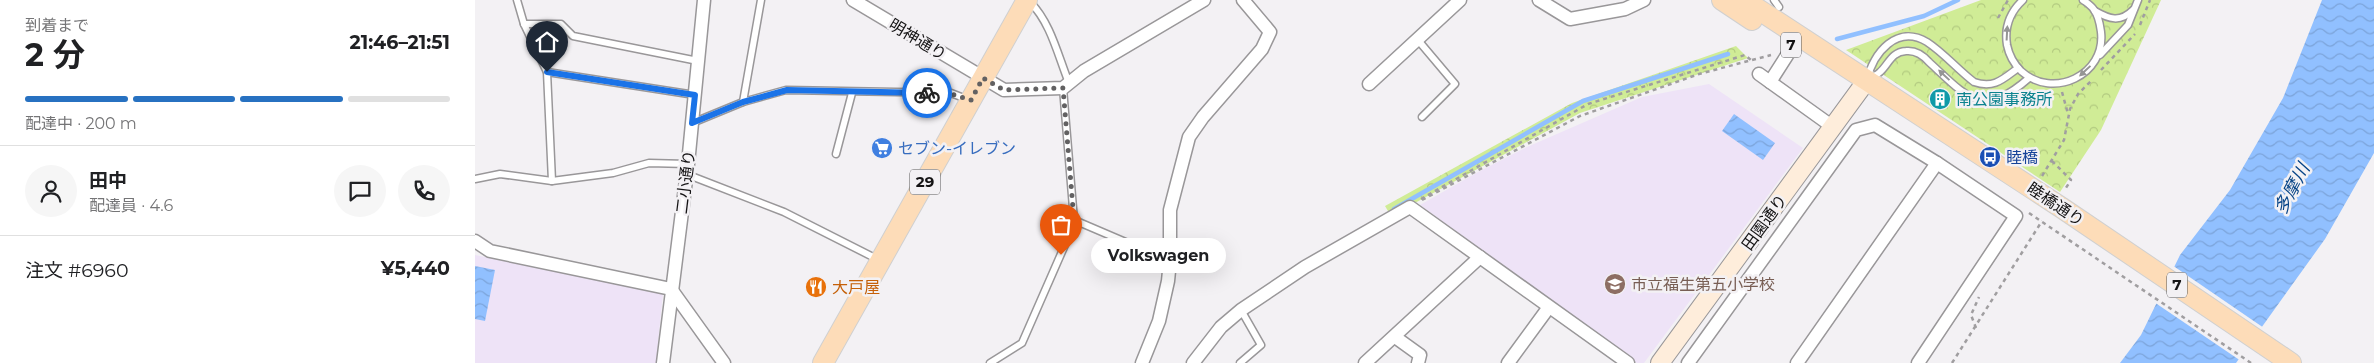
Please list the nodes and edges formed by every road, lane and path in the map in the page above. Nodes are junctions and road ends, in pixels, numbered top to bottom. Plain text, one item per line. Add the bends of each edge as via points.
1 (517, 0) edge
2 (705, 0) edge
3 (761, 0) edge
4 (853, 0) edge
5 (1027, 0) edge
6 (1204, 0) edge
7 (1243, 0) edge
8 (1460, 0) edge
9 (1539, 0) edge
10 (1644, 0) edge
11 (1722, 0) edge
12 (1744, 0) edge
13 (1774, 0) edge
14 (2023, 0) edge
15 (2083, 0) edge
16 (2138, 0) edge
17 (2150, 0) edge
18 (2148, 5) dead end
19 (1779, 7) dead end
20 (2135, 8) junction
21 (2095, 10) junction
22 (524, 24) junction
23 (1417, 39) junction
24 (1786, 50) junction
25 (2099, 56) junction
26 (1751, 60) junction
27 (698, 61) junction
28 (2017, 68) junction
29 (547, 72) junction
30 (1759, 74) dead end
31 (983, 78) junction
32 (2029, 78) junction
33 (1770, 82) junction
34 (1369, 84) dead end
35 (1863, 85) junction
36 (1066, 86) junction
37 (2055, 92) dead end
38 (852, 93) junction
39 (2078, 94) dead end
40 (695, 95) junction
41 (971, 100) junction
42 (743, 102) junction
43 (2068, 114) junction
44 (1422, 117) dead end
45 (692, 123) junction
46 (1833, 127) junction
47 (836, 154) dead end
48 (2052, 161) junction
49 (1937, 163) junction
50 (687, 169) junction
51 (2042, 176) dead end
52 (475, 178) edge
53 (551, 181) junction
54 (1410, 207) junction
55 (2055, 211) junction
56 (1074, 220) junction
57 (475, 241) edge
58 (1480, 257) junction
59 (881, 260) junction
60 (1170, 261) junction
61 (671, 289) junction
62 (1549, 307) junction
63 (1241, 310) junction
64 (1395, 337) junction
65 (663, 363) edge
66 (725, 363) edge
67 (823, 363) edge
68 (990, 363) edge
69 (1142, 363) edge
70 (1193, 363) edge
71 (1240, 363) edge
72 (1365, 363) edge
73 (1418, 363) edge
74 (1508, 363) edge
75 (1628, 363) edge
76 (1660, 363) edge
77 (1688, 363) edge
78 (1797, 363) edge
79 (1918, 363) edge
80 (1952, 363) edge
81 (2251, 363) edge
82 (2268, 363) edge
83 (2291, 363) edge

1 - 22 lane
2 - 27 street, 二小通り
3 - 42 lane
4 - 31 street, 明神通り
5 - 31 main road, 29
5 - 36 lane via 1039,11 1046,24
6 - 36 street via 1093,66
7 - 60 street via 1269,32 1262,49 1189,137 1170,210
8 - 23 street
9 - 10 street via 1570,19 1625,9
11 - 24 main road, 睦橋通り / 7
12 - 35 main road, 睦橋通り / 7
13 - 19 lane
28 -> 14 lane via 2008,50 2007,26
15 - 21 lane
16 - 20 lane
17 - 18 path
20 - 21 lane via 2120,19 2107,18
20 - 25 lane via 2128,25
21 - 25 lane via 2102,38
22 - 27 lane via 561,24 573,36
22 - 29 lane
23 - 34 street
23 - 44 lane via 1455,84
24 - 26 path
24 - 33 street
24 - 35 main road, 睦橋通り / 7
25 -> 32 lane via 2083,73 2069,81 2052,84
26 - 54 path via 1699,74 1580,116
26 - 54 path via 1745,55 1588,104
27 - 40 street, 二小通り
28 - 32 lane
28 - 35 lane via 1997,84 1979,84 1926,41 1907,37 1891,40 1882,47
29 - 40 lane
29 - 53 lane
30 - 33 street
31 - 36 street, 明神通り via 1004,90
31 - 41 main road, 29
32 -> 35 lane via 2005,97 1978,100 1957,88 1919,53 1906,50 1894,55
33 - 46 street
35 - 46 street, 田園通り
35 - 55 main road, 睦橋通り / 7
36 - 56 lane
37 - 43 path via 2062,92
38 - 41 lane via 951,94
38 - 42 lane via 787,90
38 - 47 lane
39 - 43 path
40 - 45 street, 二小通り
41 - 59 main road, 29
42 - 45 lane
43 - 48 path via 2065,135
45 - 50 street, 二小通り
46 - 76 street, 田園通り
48 - 51 path
48 - 55 path via 2071,180
49 - 77 street via 1882,127 1875,125 1856,130
49 - 78 street
49 - 79 street via 2017,216
50 - 53 lane via 649,163 594,176
50 - 59 lane
50 - 61 street, 二小通り
52 - 53 lane via 499,174
54 - 58 street
54 - 63 street via 1305,267
55 - 80 path
55 - 81 path
55 - 82 main road, 睦橋通り / 7
55 - 83 main road, 睦橋通り / 7
56 - 60 lane
56 - 68 lane via 1022,342
57 - 61 street via 491,252
58 - 62 street
58 - 64 street
59 - 67 main road, 29
60 - 69 street via 1159,321
61 - 65 street, 二小通り
61 - 66 street
62 - 74 street
62 - 75 street
63 - 70 street via 1221,327
63 - 71 lane via 1261,345
64 - 72 street
64 - 73 street via 1420,355

